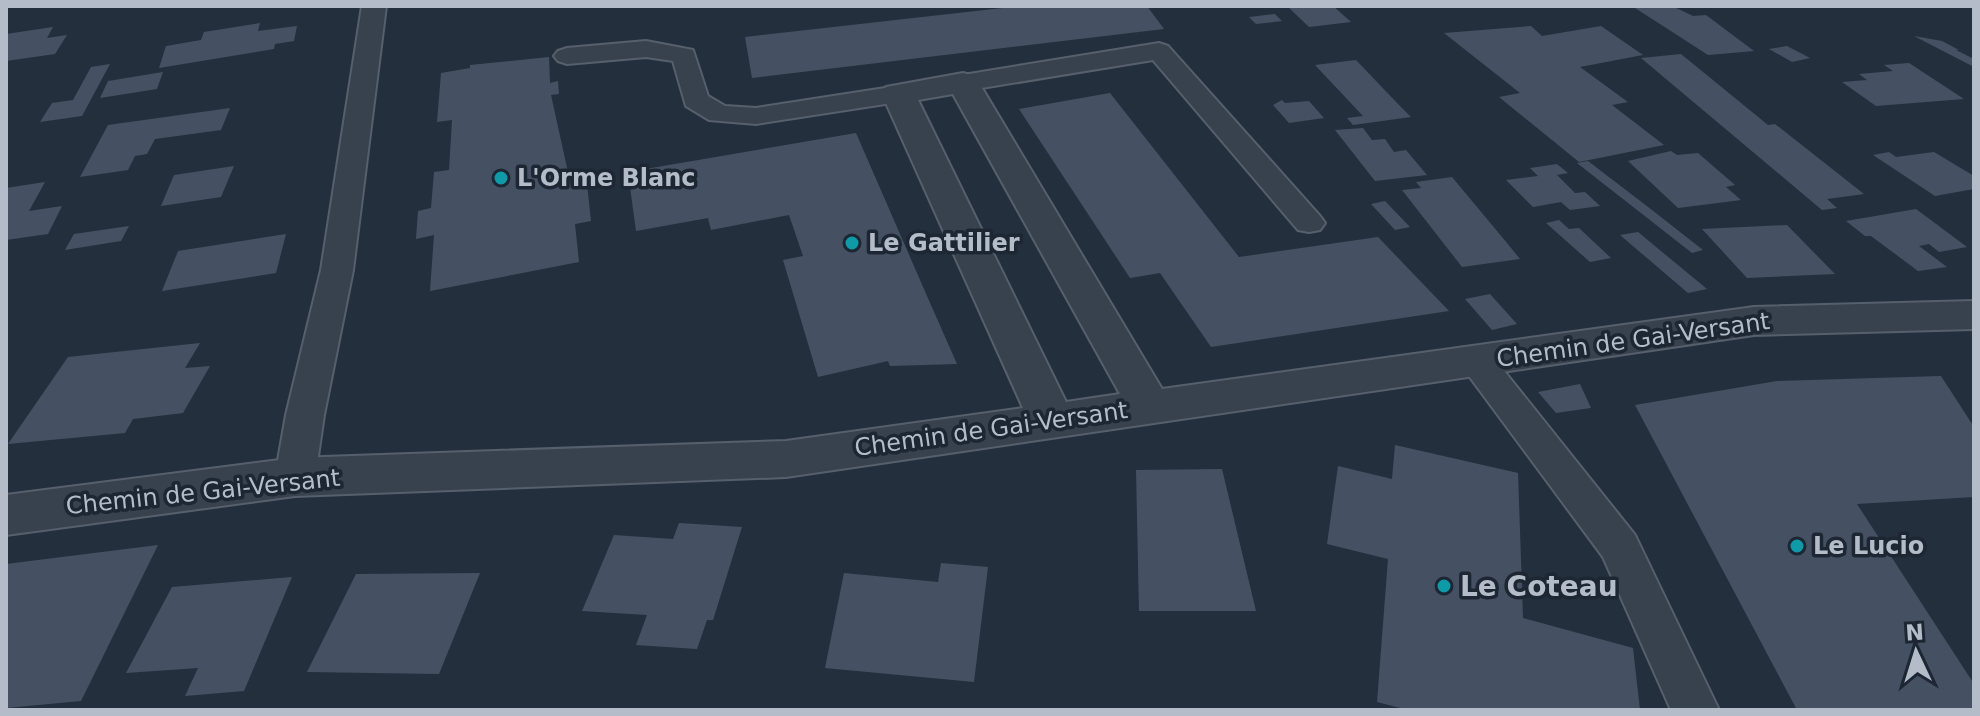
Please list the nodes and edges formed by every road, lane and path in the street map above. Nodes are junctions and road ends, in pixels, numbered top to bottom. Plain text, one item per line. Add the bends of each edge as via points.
1 (374, 6) edge
2 (567, 56) dead end
3 (963, 83) junction
4 (898, 94) junction
5 (1309, 223) dead end
6 (1974, 315) edge
7 (1476, 361) junction
8 (1150, 407) junction
9 (1052, 421) junction
10 (295, 477) junction
11 (6, 515) edge
12 (1695, 710) edge

1 - 10 lane via 337,270
2 - 4 lane via 646,49 684,55 696,100 719,114 756,116
3 - 4 street
3 - 5 lane via 1159,51
3 - 8 street
4 - 9 street
6 - 7 street, Chemin de Gai-Versant via 1754,321
7 - 8 street, Chemin de Gai-Versant
7 - 12 lane via 1620,547
8 - 9 street, Chemin de Gai-Versant
9 - 10 street, Chemin de Gai-Versant via 786,459
10 - 11 street, Chemin de Gai-Versant

